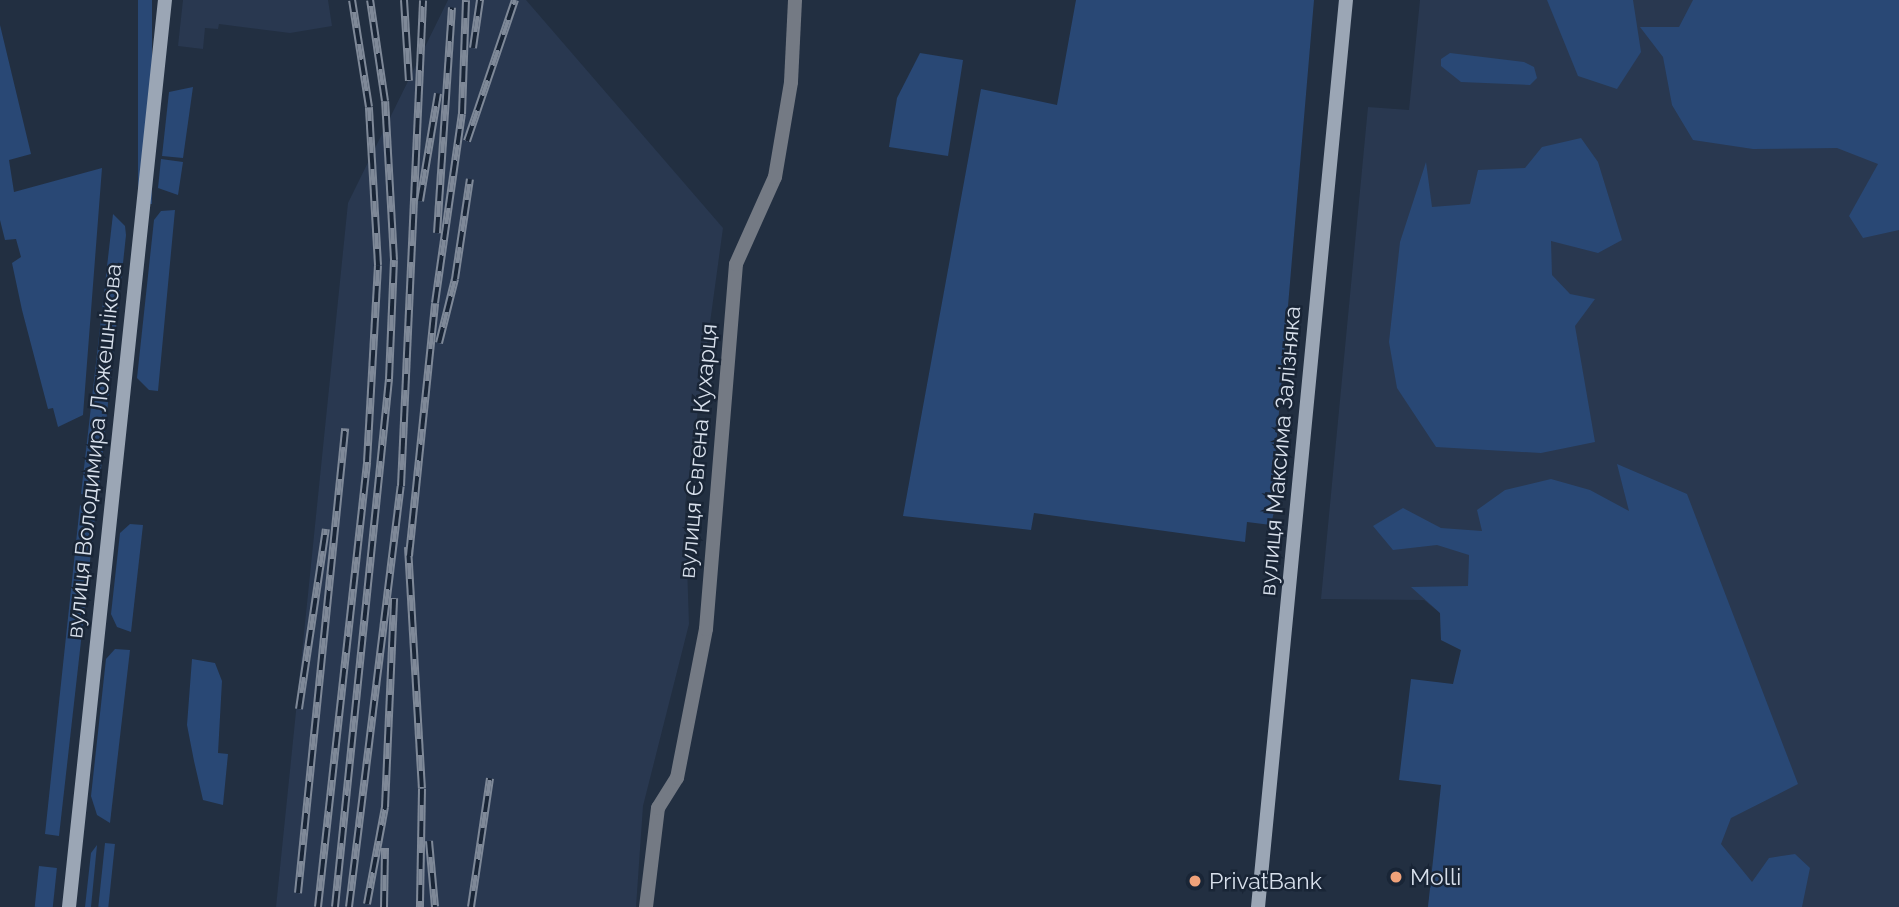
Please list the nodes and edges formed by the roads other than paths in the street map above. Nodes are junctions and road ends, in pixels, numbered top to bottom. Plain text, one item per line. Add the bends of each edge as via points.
1 (165, 0) edge
2 (795, 0) edge
3 (1346, 0) edge
4 (69, 907) edge
5 (646, 907) edge
6 (1258, 907) edge

1 - 4 street, вулиця Володимира Ложешнікова
2 - 5 street, вулиця Євгена Кухарця via 791,82 775,177 736,264 706,629 677,778 658,808
3 - 6 street, вулиця Максима Залізняка

